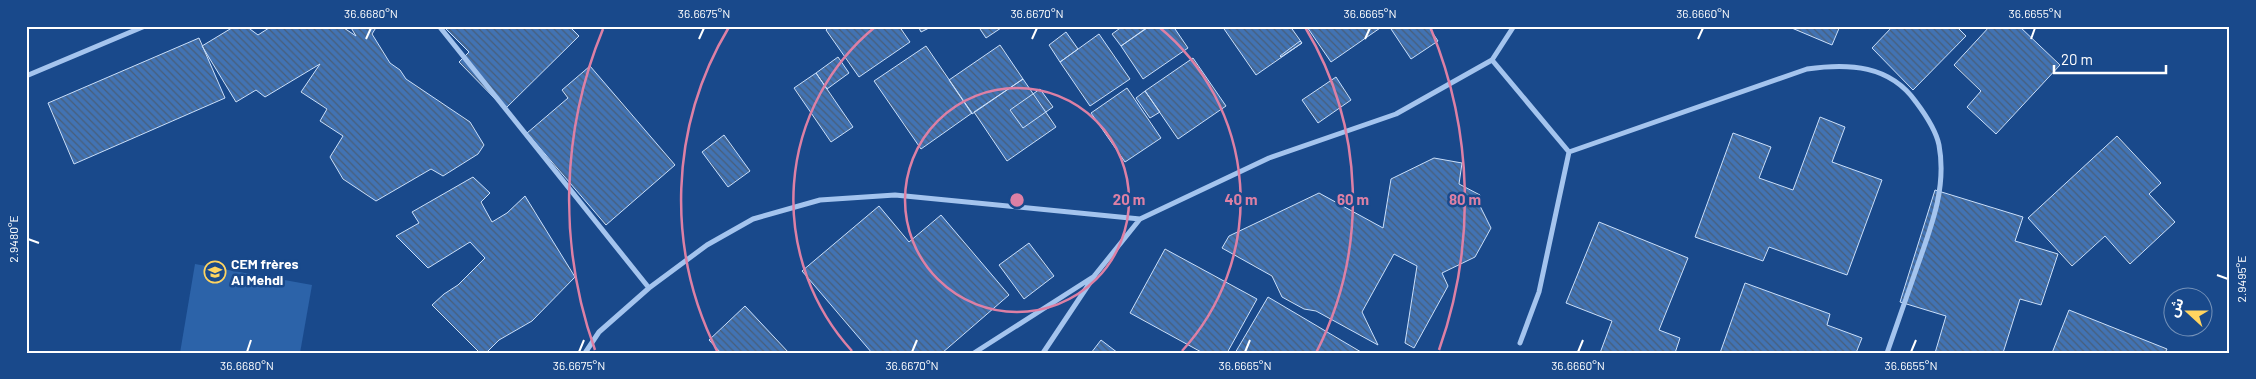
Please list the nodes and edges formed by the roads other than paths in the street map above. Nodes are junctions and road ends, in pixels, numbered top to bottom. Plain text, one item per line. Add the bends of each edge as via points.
1 (145, 26) edge
2 (439, 26) edge
3 (1514, 26) edge
4 (1492, 60) junction
5 (26, 76) edge
6 (1570, 152) junction
7 (1140, 219) junction
8 (1095, 275) junction
9 (649, 288) junction
10 (1520, 343) dead end
11 (585, 353) edge
12 (974, 353) edge
13 (1043, 353) edge
14 (1886, 353) edge

1 - 5 street
2 - 9 street
3 - 4 street
4 - 6 street
4 - 7 street via 1396,114 1269,158
6 - 10 street via 1539,292
6 - 14 street via 1807,69 1859,66 1888,75 1910,93 1927,117 1939,144 1942,177 1937,210
7 - 8 street
7 - 9 street via 895,195 820,200 753,219 707,245
8 - 12 street
8 - 13 street
9 - 11 street via 599,332

